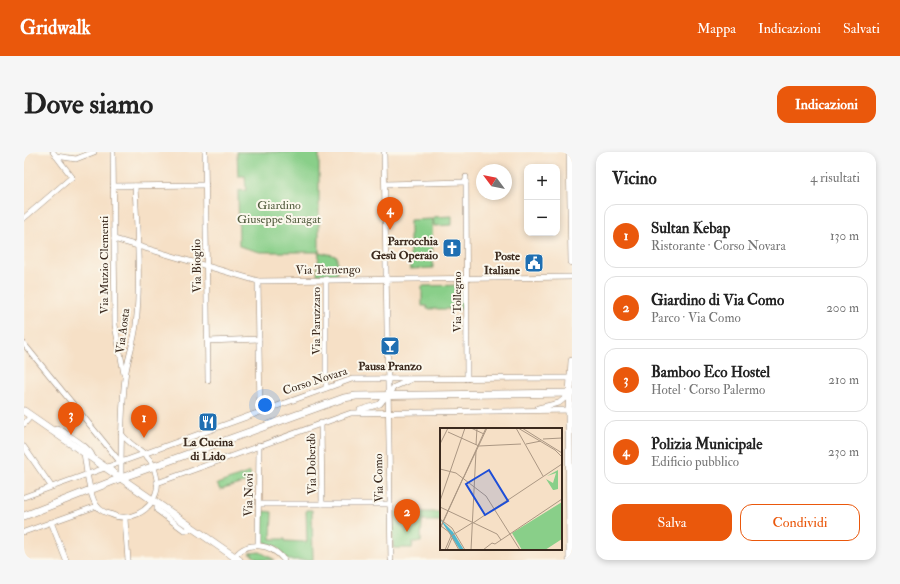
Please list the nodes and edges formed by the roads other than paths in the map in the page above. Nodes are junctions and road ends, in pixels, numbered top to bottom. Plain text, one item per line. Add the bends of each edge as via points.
1 (94, 152) edge
2 (113, 152) edge
3 (205, 152) edge
4 (384, 152) edge
5 (570, 152) edge
6 (54, 154) edge
7 (385, 184) junction
8 (206, 185) junction
9 (113, 186) junction
10 (135, 186) junction
11 (24, 218) edge
12 (114, 239) junction
13 (138, 247) junction
14 (572, 262) edge
15 (208, 267) junction
16 (572, 277) edge
17 (466, 278) junction
18 (326, 279) junction
19 (386, 280) junction
20 (258, 281) junction
21 (259, 339) junction
22 (208, 341) junction
23 (24, 344) edge
24 (572, 361) edge
25 (125, 377) junction
26 (572, 378) edge
27 (387, 379) junction
28 (413, 379) junction
29 (467, 379) junction
30 (208, 380) dead end
31 (326, 388) junction
32 (571, 393) edge
33 (387, 396) junction
34 (530, 410) junction
35 (570, 410) edge
36 (24, 411) edge
37 (260, 412) junction
38 (388, 412) junction
39 (352, 413) junction
40 (31, 416) junction
41 (321, 423) junction
42 (24, 424) edge
43 (53, 431) junction
44 (121, 432) junction
45 (259, 445) junction
46 (24, 447) edge
47 (84, 453) junction
48 (146, 453) junction
49 (93, 459) junction
50 (121, 463) junction
51 (154, 467) junction
52 (106, 468) junction
53 (88, 475) junction
54 (121, 478) junction
55 (157, 483) junction
56 (52, 486) junction
57 (91, 490) junction
58 (24, 497) edge
59 (155, 502) junction
60 (259, 504) junction
61 (322, 504) junction
62 (389, 504) junction
63 (97, 506) junction
64 (571, 512) edge
65 (24, 516) edge
66 (125, 519) junction
67 (51, 522) junction
68 (24, 532) edge
69 (258, 546) junction
70 (235, 559) edge
71 (66, 560) edge
72 (128, 560) edge
73 (284, 560) edge
74 (391, 560) edge
75 (570, 560) edge

1 - 6 street via 76,159
2 - 9 street, Via Muzio Clementi
3 - 8 street, Via Bioglio
4 - 7 street, Via Como
5 - 14 main road
6 - 11 street via 72,177
7 - 17 street, Via Tollegno via 466,180
7 - 19 street, Via Como
8 - 10 street
8 - 15 street, Via Bioglio
9 - 10 street
9 - 12 street, Via Muzio Clementi
10 - 13 street, Via Aosta
12 - 13 street, Via Ternengo
12 - 25 street, Via Muzio Clementi via 114,325
13 - 15 street, Via Ternengo
13 - 25 street, Via Aosta via 136,324
15 - 20 street, Via Ternengo
15 - 22 street, Via Bioglio
16 - 17 street, Via Ternengo
17 - 19 street, Via Ternengo
17 - 29 street, Via Tollegno
18 - 19 street, Via Ternengo
18 - 20 street, Via Ternengo
18 - 31 street, Via Paruzzaro
19 - 27 street, Via Como
20 - 21 street
21 - 22 street
21 - 37 street
22 - 30 street, Via Bioglio
23 - 50 street
24 - 26 main road
25 - 44 street, Via Aosta
26 - 29 street, Corso Novara
26 - 32 main road
27 - 28 street, Corso Novara
27 - 31 street, Corso Novara via 352,379
27 - 33 street, Via Como
28 - 29 street, Corso Novara
28 - 33 street via 394,387
31 - 37 street, Corso Novara
32 - 33 main road, Corso Novara
32 - 34 street via 559,403
32 - 35 main road
33 - 38 street, Via Como
33 - 39 street via 376,406
33 - 51 main road, Corso Novara via 344,398
34 - 35 street
34 - 38 street
35 - 64 main road
36 - 40 main road
37 - 48 street, Corso Novara
38 - 39 street
38 - 62 street, Via Como
39 - 41 street
40 - 42 street
40 - 43 main road
41 - 45 street
41 - 61 street, Via Doberdò
43 - 47 main road
43 - 49 street via 61,430 93,453
44 - 48 street via 128,442
44 - 50 street, Via Aosta
45 - 55 street
45 - 60 street, Via Novi
46 - 56 street
47 - 49 main road
47 - 53 street
48 - 50 street, Corso Novara
48 - 51 street
49 - 52 main road
50 - 52 street, Corso Novara
50 - 54 street, Via Aosta
51 - 54 main road, Corso Novara
51 - 55 street
52 - 53 street, Corso Novara
52 - 54 main road
53 - 56 street, Corso Novara
53 - 57 street
54 - 57 main road, Corso Novara
54 - 59 main road
55 - 59 street
56 - 58 street, Corso Novara
57 - 63 street
57 - 65 main road, Corso Novara
59 - 66 street
59 - 70 main road
60 - 61 street
60 - 69 street, Via Novi
61 - 62 street
62 - 74 street, Via Como
63 - 66 street via 111,515
63 - 67 street
64 - 75 main road
66 - 72 street
67 - 68 street
67 - 71 street
69 - 70 street via 245,549
69 - 73 street via 274,550

